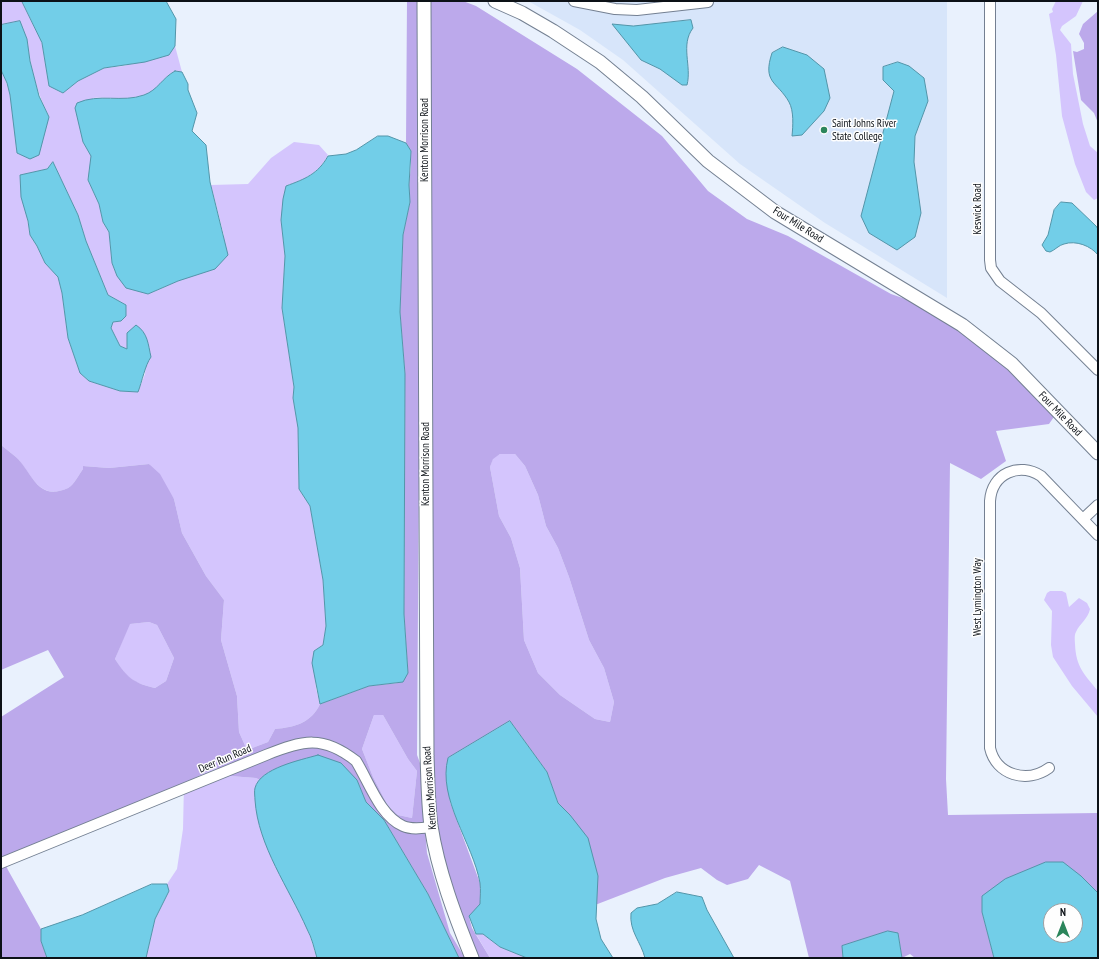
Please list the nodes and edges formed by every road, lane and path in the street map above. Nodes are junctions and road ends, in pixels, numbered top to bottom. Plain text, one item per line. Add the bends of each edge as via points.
1 (424, 1) edge
2 (495, 1) edge
3 (574, 1) edge
4 (990, 1) edge
5 (708, 2) dead end
6 (1098, 370) edge
7 (1098, 453) edge
8 (1098, 505) edge
9 (1083, 519) junction
10 (1098, 535) edge
11 (1050, 768) dead end
12 (431, 827) junction
13 (1, 863) edge
14 (472, 958) edge

1 - 12 main road, Kenton Morrison Road via 427,756
2 - 7 main road, Four Mile Road via 553,31 600,62 642,97 708,161 775,212 974,334 1012,364
3 - 5 street via 608,8 637,10
4 - 6 street, Keswick Road via 991,268 1000,281 1046,318
8 - 9 street
9 - 10 street, West Lymington Way
9 - 11 street, West Lymington Way via 1041,476 1028,470 1015,470 1002,475 990,494 990,748 994,761 1000,768 1013,775 1032,775
12 - 13 street, Deer Run Road via 404,827 392,820 384,811 356,761 334,747 315,742 301,742
12 - 14 main road, Kenton Morrison Road via 458,923

